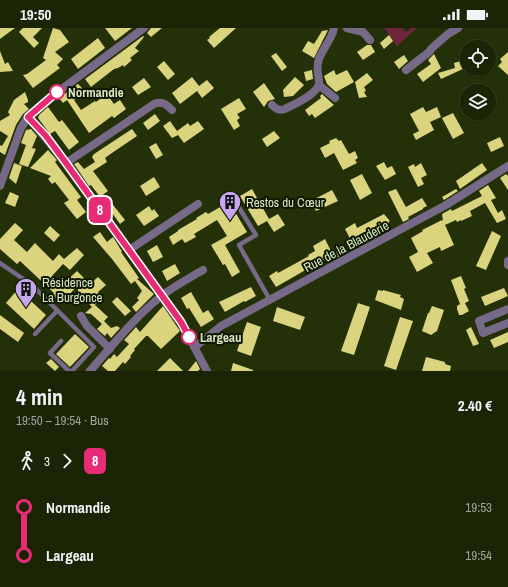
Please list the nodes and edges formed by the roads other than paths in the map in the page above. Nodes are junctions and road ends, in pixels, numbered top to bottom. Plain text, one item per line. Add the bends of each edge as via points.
1 (144, 28) edge
2 (334, 28) edge
3 (348, 28) edge
4 (458, 28) edge
5 (370, 40) dead end
6 (406, 70) dead end
7 (319, 85) junction
8 (335, 98) dead end
9 (272, 105) dead end
10 (172, 110) dead end
11 (28, 117) junction
12 (66, 163) junction
13 (508, 166) edge
14 (0, 186) edge
15 (230, 193) dead end
16 (198, 204) dead end
17 (129, 250) junction
18 (508, 261) edge
19 (0, 263) edge
20 (508, 265) edge
21 (203, 270) dead end
22 (162, 296) junction
23 (270, 300) junction
24 (508, 309) edge
25 (57, 311) junction
26 (81, 316) dead end
27 (508, 324) edge
28 (35, 334) dead end
29 (61, 342) dead end
30 (195, 347) junction
31 (110, 348) junction
32 (71, 371) edge
33 (90, 371) edge
34 (207, 371) edge

1 - 11 street
2 - 7 street via 318,61
3 - 5 street via 363,32
4 - 6 street
7 - 8 street
7 - 9 street via 314,92 285,109 279,110
10 - 12 street via 163,102 154,104
11 - 12 street
11 - 14 street via 21,128
12 - 17 street
13 - 23 street, Rue de la Blauderie via 446,205
15 - 23 lane via 256,235 239,245
16 - 17 street
17 - 22 street
18 - 20 street
19 - 25 lane via 32,285
21 - 22 street
22 - 30 street
22 - 31 street
23 - 30 street, Rue de la Blauderie via 221,326
24 - 27 street via 479,321 483,333
25 - 28 lane
25 - 32 lane via 94,347
26 - 31 street via 87,326
29 - 32 lane via 50,353
30 - 34 street
31 - 33 street

